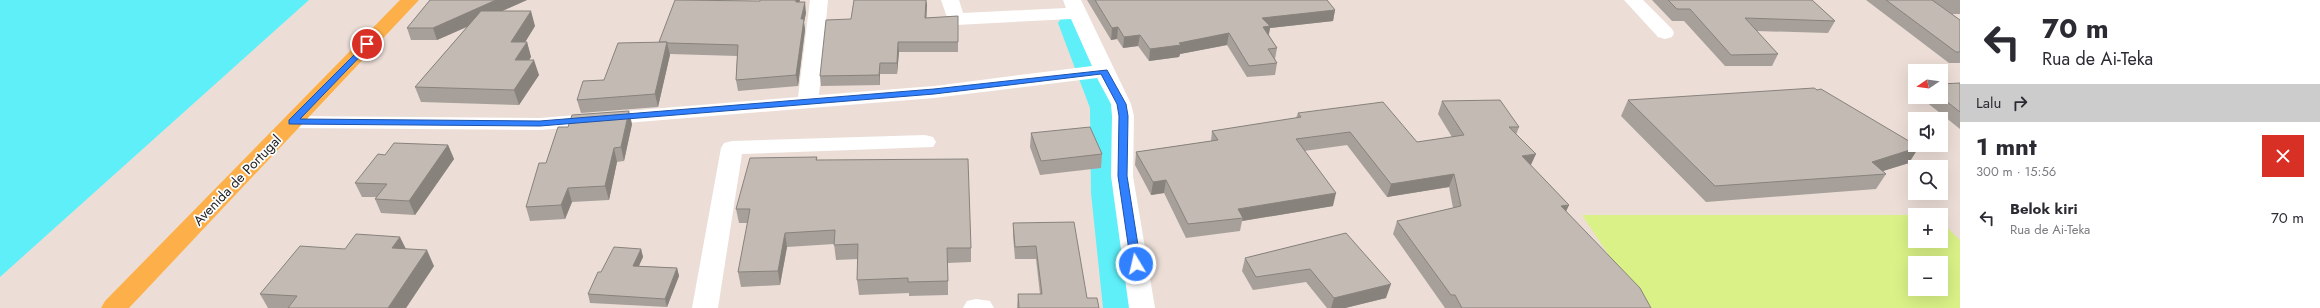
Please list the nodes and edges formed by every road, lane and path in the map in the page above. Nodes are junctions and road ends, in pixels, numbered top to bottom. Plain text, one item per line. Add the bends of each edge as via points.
1 (410, 0) edge
2 (819, 0) edge
3 (950, 0) edge
4 (1633, 0) edge
5 (1074, 6) edge
6 (1665, 33) dead end
7 (1104, 71) junction
8 (808, 102) junction
9 (292, 122) junction
10 (924, 142) dead end
11 (114, 308) edge
12 (705, 308) edge
13 (976, 308) edge
14 (981, 308) edge
15 (1142, 308) edge

1 - 9 main road, Avenida de Portugal
2 - 8 street
3 - 5 street via 956,19
4 - 6 street
5 - 7 street
7 - 8 street via 934,92
7 - 15 street via 1121,104 1123,116 1122,176
8 - 9 street via 540,124
9 - 11 main road, Avenida de Portugal
10 - 12 street via 732,148
13 - 14 street

